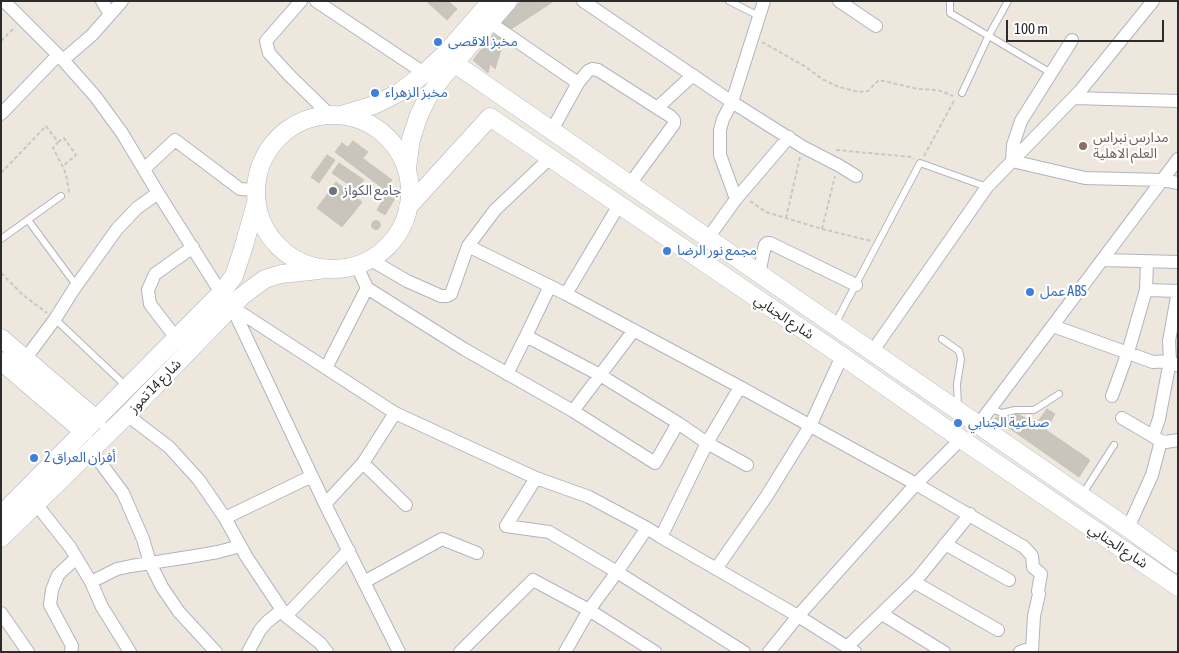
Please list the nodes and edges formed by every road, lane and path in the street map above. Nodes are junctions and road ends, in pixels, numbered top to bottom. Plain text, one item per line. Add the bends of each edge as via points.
1 (4, 1) edge
2 (102, 1) edge
3 (122, 1) edge
4 (301, 1) edge
5 (316, 1) edge
6 (491, 1) edge
7 (508, 1) edge
8 (583, 1) edge
9 (729, 1) edge
10 (764, 1) edge
11 (839, 1) edge
12 (950, 1) edge
13 (1008, 1) edge
14 (1153, 1) edge
15 (110, 14) junction
16 (760, 16) junction
17 (23, 19) junction
18 (489, 22) junction
19 (876, 26) dead end
20 (988, 36) junction
21 (753, 37) junction
22 (1072, 40) dead end
23 (1, 41) edge
24 (60, 58) junction
25 (454, 63) junction
26 (424, 73) junction
27 (1051, 73) junction
28 (693, 76) junction
29 (578, 84) junction
30 (962, 93) dead end
31 (1073, 98) junction
32 (1178, 101) edge
33 (732, 102) junction
34 (657, 108) junction
35 (1, 114) edge
36 (335, 115) junction
37 (552, 130) junction
38 (789, 137) junction
39 (58, 142) junction
40 (802, 147) junction
41 (832, 150) dead end
42 (550, 158) junction
43 (1178, 159) edge
44 (1012, 161) junction
45 (920, 162) junction
46 (838, 165) junction
47 (63, 166) junction
48 (144, 168) junction
49 (407, 169) junction
50 (1, 173) edge
51 (856, 176) dead end
52 (1162, 180) junction
53 (1178, 183) edge
54 (630, 184) junction
55 (987, 187) junction
56 (158, 193) junction
57 (61, 196) joint
58 (256, 196) junction
59 (738, 197) junction
60 (619, 205) junction
61 (408, 207) junction
62 (786, 218) junction
63 (28, 220) junction
64 (822, 229) junction
65 (708, 238) junction
66 (1, 239) edge
67 (878, 243) junction
68 (468, 246) junction
69 (193, 247) junction
70 (1102, 260) junction
71 (1147, 262) junction
72 (1178, 262) edge
73 (364, 263) junction
74 (328, 269) junction
75 (1, 274) edge
76 (759, 274) junction
77 (856, 285) junction
78 (77, 286) junction
79 (550, 286) junction
80 (367, 288) junction
81 (1146, 290) junction
82 (1178, 291) edge
83 (566, 294) junction
84 (227, 300) junction
85 (55, 319) junction
86 (834, 326) junction
87 (1053, 326) junction
88 (634, 330) junction
89 (526, 336) junction
90 (1, 338) edge
91 (176, 338) junction
92 (942, 339) dead end
93 (872, 352) junction
94 (1128, 352) junction
95 (842, 356) junction
96 (26, 358) junction
97 (1, 361) edge
98 (1174, 364) edge
99 (326, 368) junction
100 (507, 374) junction
101 (600, 375) junction
102 (740, 387) junction
103 (127, 388) junction
104 (1059, 394) dead end
105 (1112, 396) dead end
106 (991, 409) junction
107 (573, 412) junction
108 (959, 412) junction
109 (395, 413) junction
110 (127, 415) junction
111 (1122, 418) dead end
112 (97, 420) junction
113 (678, 423) junction
114 (978, 425) junction
115 (810, 426) junction
116 (84, 432) junction
117 (1157, 438) junction
118 (961, 439) junction
119 (1178, 440) edge
120 (708, 443) junction
121 (1114, 445) dead end
122 (91, 450) junction
123 (363, 463) junction
124 (747, 465) dead end
125 (312, 476) junction
126 (536, 478) junction
127 (916, 484) junction
128 (1081, 496) junction
129 (36, 504) junction
130 (325, 504) junction
131 (406, 505) dead end
132 (4, 507) edge
133 (970, 514) junction
134 (225, 518) junction
135 (647, 528) junction
136 (1128, 528) junction
137 (661, 537) junction
138 (1, 538) edge
139 (945, 544) junction
140 (240, 546) junction
141 (349, 550) junction
142 (477, 553) dead end
143 (76, 558) junction
144 (150, 563) junction
145 (1178, 564) edge
146 (716, 569) junction
147 (617, 572) junction
148 (1010, 580) dead end
149 (91, 582) junction
150 (364, 582) junction
151 (914, 582) junction
152 (1178, 587) edge
153 (589, 610) junction
154 (1, 613) edge
155 (284, 613) junction
156 (882, 614) junction
157 (798, 616) junction
158 (998, 630) dead end
159 (851, 649) edge
160 (248, 651) edge
161 (28, 652) edge
162 (71, 652) edge
163 (130, 652) edge
164 (216, 652) edge
165 (327, 652) edge
166 (399, 652) edge
167 (460, 652) edge
168 (564, 652) edge
169 (655, 652) edge
170 (744, 652) edge
171 (769, 652) edge
172 (944, 652) edge
173 (1020, 652) edge

1 - 17 street
2 - 15 street
3 - 15 street
4 - 36 street via 266,41 269,53 294,80
5 - 26 street
6 - 26 street via 447,52
7 - 18 street
8 - 28 street
9 - 16 lane
10 - 16 street
11 - 19 street
12 - 20 lane via 950,13
13 - 20 lane
14 - 31 street
15 - 24 street via 92,35
16 - 21 street
17 - 23 path
17 - 24 street
18 - 25 street
18 - 29 street
20 - 27 lane
20 - 30 lane
21 - 33 street
21 - 45 path via 839,87 868,91 880,80 938,90 957,97
22 - 27 street
24 - 35 street
24 - 48 street via 95,96
25 - 37 street, شارع الجنابي
25 - 49 street via 428,97 419,115 411,139
26 - 36 street via 400,92 374,105
27 - 44 street via 1021,121 1013,145
28 - 33 street
28 - 34 street
29 - 34 street via 588,71 598,70
29 - 37 street
31 - 32 street
31 - 44 street
33 - 38 street
33 - 59 street via 723,119 719,142 720,155
34 - 54 street via 670,116 674,124
36 - 49 street via 358,119 381,132 400,152
36 - 58 street via 311,118 278,138 259,171
37 - 54 street, شارع الجنابي
38 - 40 street
38 - 59 street
39 - 47 path via 53,148
39 - 47 path via 64,138 76,155
39 - 50 path via 46,126
40 - 46 street
40 - 62 path
41 - 45 path via 912,157
42 - 60 street, شارع الجنابي
42 - 61 street, شارع الجنابي via 490,117
42 - 68 street via 495,210
43 - 52 street
44 - 52 street via 1085,178
44 - 55 street
45 - 55 lane
45 - 67 lane
46 - 51 street
46 - 64 path
47 - 57 path via 69,192
48 - 56 street
48 - 58 street via 175,140 240,189
49 - 61 street
52 - 53 street
52 - 70 street
54 - 65 street, شارع الجنابي
55 - 93 street
56 - 69 street
56 - 78 street via 137,208 117,229
57 - 63 lane
58 - 74 street via 261,220 269,236 285,252 305,264
58 - 84 street, شارع 14 تموز
59 - 62 path via 766,212
59 - 65 street
60 - 83 street
60 - 95 street, شارع الجنابي
61 - 73 street via 405,221 391,243
62 - 64 path
63 - 66 lane
63 - 78 lane
64 - 67 path
65 - 76 street, شارع الجنابي
67 - 77 lane
68 - 73 street via 450,294 446,296
68 - 79 street
69 - 84 street
69 - 91 street via 155,274 148,290 150,304
70 - 71 street
70 - 87 street
71 - 72 street
71 - 81 street
73 - 74 street
73 - 80 street
74 - 84 street, شارع 14 تموز via 281,274
75 - 85 path
76 - 77 street via 764,248 770,242
76 - 86 street, شارع الجنابي
77 - 86 lane
78 - 85 street
79 - 83 street
79 - 89 street
80 - 99 street
80 - 100 street
81 - 82 street
81 - 94 street
82 - 98 street via 1168,341
83 - 88 street
84 - 91 street, شارع 14 تموز
84 - 99 street
84 - 110 street, شارع 14 تموز
84 - 125 street
85 - 96 street
85 - 103 lane
86 - 93 street, شارع الجنابي
87 - 94 street
87 - 106 street
88 - 101 street
88 - 102 street
89 - 100 street
89 - 101 street
90 - 96 street
91 - 103 street, شارع 14 تموز
92 - 108 lane via 959,351 961,359 957,384
93 - 108 street, شارع الجنابي
94 - 98 street via 1153,362
94 - 105 street
95 - 115 street
95 - 118 street, شارع الجنابي
96 - 112 street
97 - 116 street
98 - 117 street
99 - 109 street
100 - 107 street
101 - 107 street
101 - 113 street
102 - 115 street
102 - 120 street
103 - 112 street, شارع 14 تموز
104 - 106 lane via 1034,410 1002,412
106 - 114 street
107 - 113 street via 655,463
108 - 114 street, شارع الجنابي
109 - 123 street
109 - 126 street
110 - 122 street, شارع 14 تموز
110 - 134 street via 169,447 199,480
111 - 117 street
112 - 116 street, شارع 14 تموز
113 - 120 street
114 - 128 street, شارع الجنابي
115 - 127 street
115 - 146 street
116 - 132 street, شارع 14 تموز
117 - 119 street via 1166,442
117 - 136 street via 1152,475
118 - 127 street
118 - 152 street, شارع الجنابي
120 - 124 street
120 - 137 street
121 - 128 lane
122 - 129 street, شارع 14 تموز
122 - 144 street via 123,493
123 - 130 street
123 - 131 street
125 - 130 street
125 - 134 street
126 - 135 street via 589,496
126 - 147 street via 506,526 549,532
127 - 133 street
127 - 157 street
128 - 136 street, شارع الجنابي
129 - 138 street, شارع 14 تموز
129 - 143 street
130 - 141 street
133 - 139 street
133 - 173 street via 1024,547 1032,556 1033,567 1041,574 1032,651
134 - 140 street
135 - 137 street
135 - 147 street
136 - 145 street, شارع الجنابي
137 - 146 street
139 - 148 street
139 - 151 street
140 - 144 street
140 - 155 street
141 - 150 street
141 - 155 street
142 - 150 street via 442,538
143 - 149 street
143 - 162 street via 58,575 50,605 72,646
144 - 149 street via 117,569
144 - 164 street via 179,612
146 - 157 street
147 - 153 street
147 - 170 street
149 - 163 street via 102,607
150 - 166 street
151 - 156 street
151 - 158 street
153 - 167 street via 533,580
153 - 168 street
153 - 169 street
154 - 161 street
155 - 160 street via 267,622
155 - 165 street
156 - 159 street
156 - 172 street
157 - 159 street
157 - 171 street

